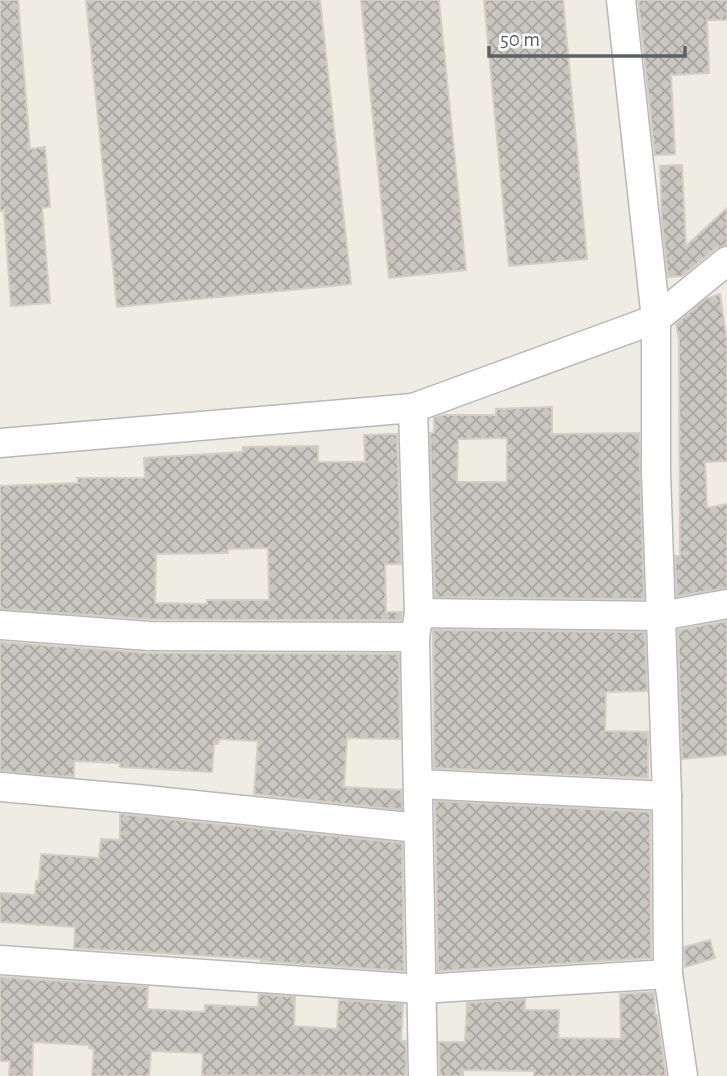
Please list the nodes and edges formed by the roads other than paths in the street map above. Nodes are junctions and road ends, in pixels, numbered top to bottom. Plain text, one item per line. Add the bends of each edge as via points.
1 (621, 0) edge
2 (727, 261) edge
3 (656, 318) junction
4 (413, 408) junction
5 (0, 443) edge
6 (727, 604) edge
7 (661, 616) junction
8 (0, 625) edge
9 (417, 625) junction
10 (419, 784) junction
11 (0, 787) edge
12 (667, 796) junction
13 (418, 828) junction
14 (0, 960) edge
15 (668, 974) junction
16 (421, 989) junction
17 (423, 1076) edge
18 (683, 1076) edge

1 - 3 street
2 - 3 street
3 - 4 street
3 - 7 street
4 - 5 street
4 - 9 street
6 - 7 street
7 - 9 street
7 - 12 street
8 - 9 street via 149,636
9 - 10 street
10 - 12 street
10 - 13 street
11 - 13 street
12 - 15 street
13 - 16 street
14 - 16 street
15 - 16 street
15 - 18 street
16 - 17 street

